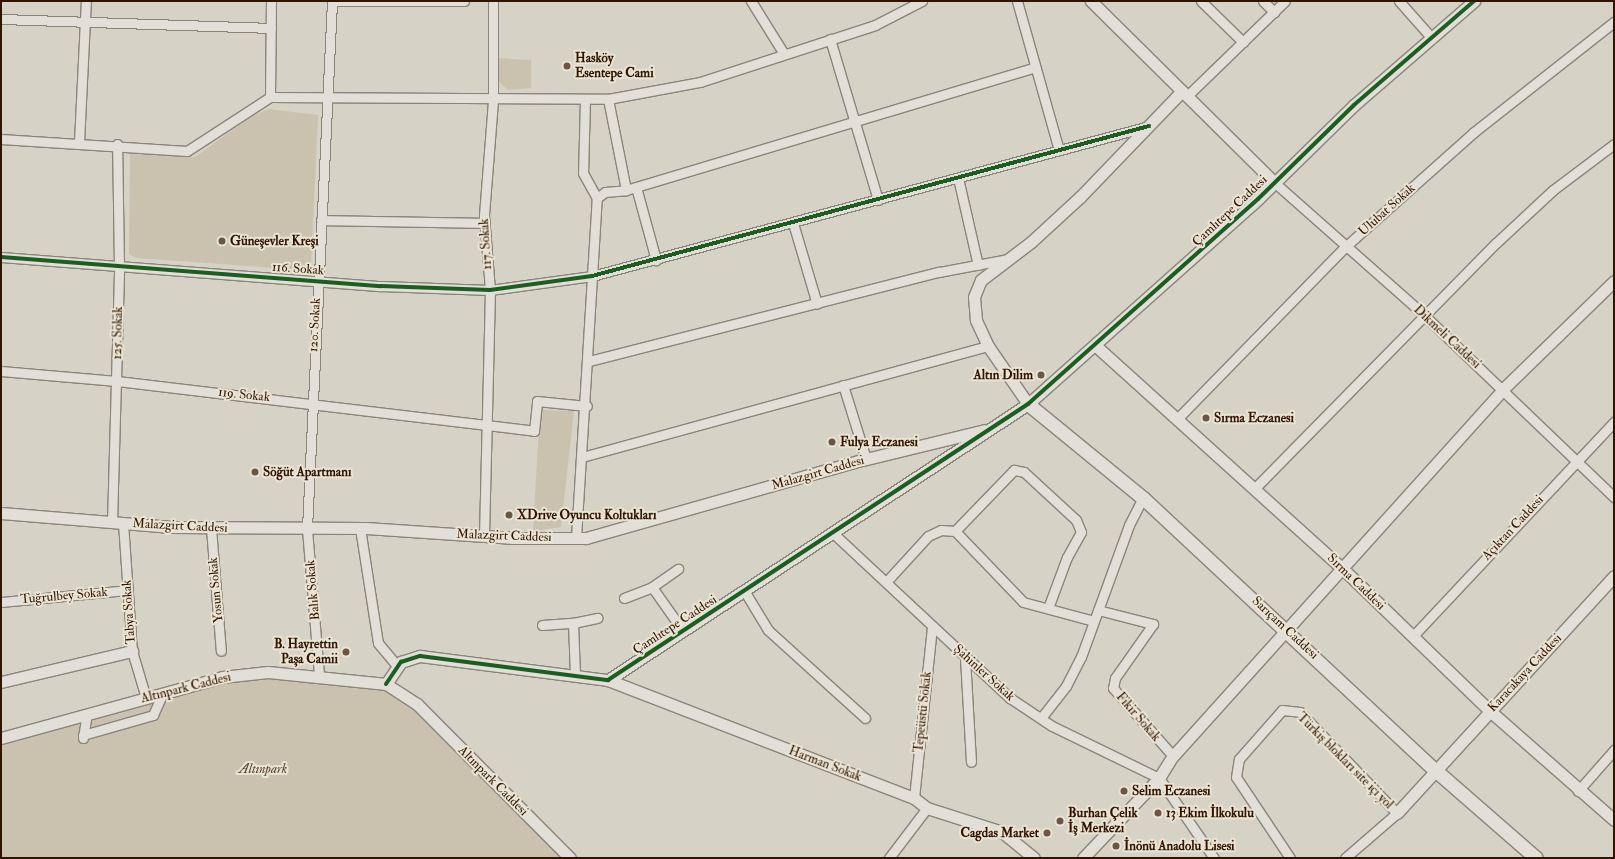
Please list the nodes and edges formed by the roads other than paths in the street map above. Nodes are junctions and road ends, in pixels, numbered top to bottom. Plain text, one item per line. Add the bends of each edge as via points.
1 (86, 1) edge
2 (271, 1) edge
3 (332, 1) edge
4 (464, 1) edge
5 (493, 1) edge
6 (751, 1) edge
7 (922, 1) edge
8 (1016, 1) edge
9 (1091, 1) edge
10 (1201, 1) edge
11 (1263, 1) edge
12 (1285, 1) edge
13 (1399, 1) edge
14 (1474, 1) edge
15 (361, 2) edge
16 (1274, 12) junction
17 (1, 19) edge
18 (86, 22) junction
19 (1614, 22) edge
20 (271, 28) junction
21 (1431, 37) junction
22 (830, 39) junction
23 (1243, 42) junction
24 (784, 54) junction
25 (1035, 67) junction
26 (1185, 94) junction
27 (270, 97) junction
28 (328, 99) junction
29 (585, 99) junction
30 (608, 99) junction
31 (493, 101) junction
32 (854, 121) junction
33 (1149, 126) junction
34 (1, 139) edge
35 (79, 142) junction
36 (117, 144) junction
37 (1614, 144) edge
38 (1059, 150) junction
39 (958, 178) junction
40 (1274, 183) junction
41 (636, 187) junction
42 (626, 190) junction
43 (598, 198) junction
44 (878, 200) junction
45 (321, 220) junction
46 (485, 223) junction
47 (794, 223) junction
48 (1345, 247) junction
49 (1, 256) edge
50 (1008, 259) junction
51 (656, 260) junction
52 (978, 265) junction
53 (119, 266) junction
54 (592, 276) junction
55 (317, 281) junction
56 (1614, 281) edge
57 (490, 290) junction
58 (817, 304) junction
59 (1423, 314) junction
60 (988, 346) junction
61 (1096, 346) junction
62 (589, 361) junction
63 (1, 371) edge
64 (117, 381) junction
65 (843, 385) junction
66 (1502, 390) junction
67 (310, 403) junction
68 (1028, 404) junction
69 (587, 406) junction
70 (1177, 419) junction
71 (1614, 422) edge
72 (486, 426) junction
73 (992, 429) junction
74 (582, 457) junction
75 (866, 459) junction
76 (1576, 460) junction
77 (1255, 488) junction
78 (1614, 497) edge
79 (1143, 498) junction
80 (1, 513) edge
81 (112, 523) junction
82 (123, 523) junction
83 (211, 528) junction
84 (307, 528) junction
85 (360, 528) junction
86 (955, 531) junction
87 (834, 534) junction
88 (484, 536) junction
89 (576, 538) junction
90 (1342, 568) junction
91 (678, 569) dead end
92 (1614, 576) edge
93 (886, 582) junction
94 (652, 587) junction
95 (127, 590) junction
96 (744, 592) junction
97 (624, 598) dead end
98 (1, 602) edge
99 (1048, 608) junction
100 (1098, 610) junction
101 (597, 618) dead end
102 (1094, 621) junction
103 (573, 623) junction
104 (542, 625) dead end
105 (932, 626) junction
106 (1287, 630) junction
107 (683, 631) junction
108 (1413, 636) junction
109 (132, 650) junction
110 (221, 651) dead end
111 (965, 658) junction
112 (398, 667) junction
113 (319, 675) junction
114 (575, 675) junction
115 (608, 680) junction
116 (1, 682) edge
117 (386, 684) junction
118 (163, 693) junction
119 (146, 698) junction
120 (1490, 711) junction
121 (87, 714) junction
122 (865, 718) dead end
123 (1041, 718) junction
124 (1, 738) edge
125 (1614, 750) edge
126 (1173, 756) junction
127 (972, 762) dead end
128 (1434, 768) junction
129 (1159, 778) junction
130 (1578, 791) junction
131 (914, 798) junction
132 (927, 808) junction
133 (1397, 812) junction
134 (1614, 820) edge
135 (570, 858) edge
136 (889, 858) edge
137 (1034, 858) edge
138 (1083, 858) edge
139 (1214, 858) edge
140 (1290, 858) edge
141 (1344, 858) edge
142 (1536, 858) edge

1 - 18 street
2 - 20 street
3 - 15 street
3 - 28 street, 120. Sokak
4 - 15 street
5 - 31 street, 117. Sokak
6 - 24 street
7 - 22 street via 875,25
8 - 25 street
9 - 26 street
10 - 23 street
11 - 16 street
12 - 16 street
13 - 21 street
14 - 21 street, Çamlıtepe Caddesi
16 - 23 street
17 - 18 street
18 - 20 street
18 - 35 street
19 - 48 street, Ulubat Sokak via 1474,132
20 - 27 street
21 - 40 street, Çamlıtepe Caddesi
22 - 24 street
22 - 32 street
23 - 26 street
24 - 30 street via 700,82
25 - 32 street
25 - 38 street
26 - 33 street
26 - 40 street
27 - 28 street
27 - 36 street via 187,151
28 - 31 street
28 - 45 street, 120. Sokak
29 - 30 street
29 - 31 street
29 - 43 street via 582,173
30 - 42 street
31 - 46 street, 117. Sokak
32 - 41 street
32 - 44 street
33 - 38 street, 116. Sokak
33 - 50 street via 1080,197
34 - 35 street
35 - 36 street
36 - 53 street, 125. Sokak
37 - 59 street via 1553,190
38 - 39 street, 116. Sokak
39 - 44 street, 116. Sokak
39 - 52 street
40 - 48 street, Dikmeli Caddesi
40 - 61 street, Çamlıtepe Caddesi
41 - 42 street
41 - 51 street
42 - 43 street via 604,192
43 - 54 street
44 - 47 street, 116. Sokak
45 - 46 street
45 - 55 street, 120. Sokak
46 - 57 street, 117. Sokak
47 - 51 street, 116. Sokak
47 - 58 street
48 - 59 street, Dikmeli Caddesi
48 - 70 street, Ulubat Sokak
49 - 53 street, 116. Sokak
50 - 52 street
50 - 60 street via 981,280 974,297 976,320
51 - 54 street, 116. Sokak
52 - 58 street
53 - 55 street, 116. Sokak
53 - 64 street, 125. Sokak
54 - 57 street, 116. Sokak
54 - 62 street
55 - 57 street, 116. Sokak
55 - 67 street, 120. Sokak
56 - 66 street
57 - 72 street, 117. Sokak
58 - 62 street
59 - 66 street, Dikmeli Caddesi
59 - 77 street
60 - 65 street
60 - 68 street
61 - 68 street, Çamlıtepe Caddesi
61 - 70 street, Sırma Caddesi
62 - 69 street
63 - 64 street, 119. Sokak
64 - 67 street, 119. Sokak
64 - 81 street, 125. Sokak
65 - 74 street
65 - 75 street
66 - 76 street, Dikmeli Caddesi
66 - 90 street
67 - 72 street, 119. Sokak
67 - 84 street, 120. Sokak
68 - 73 street, Çamlıtepe Caddesi
68 - 79 main road, Sarıçam Caddesi
69 - 72 street, 119. Sokak via 537,401 534,431
69 - 74 street
70 - 77 street, Sırma Caddesi
71 - 76 street, Açıktan Caddesi
72 - 88 street, 117. Sokak
73 - 75 street, Malazgirt Caddesi
73 - 87 street, Çamlıtepe Caddesi
74 - 89 street
75 - 89 street, Malazgirt Caddesi via 640,526
76 - 78 street, Dikmeli Caddesi
76 - 108 street, Açıktan Caddesi
77 - 90 street, Sırma Caddesi
79 - 100 street via 1129,525
79 - 106 main road, Sarıçam Caddesi
80 - 81 street, Malazgirt Caddesi
81 - 82 street, Malazgirt Caddesi
82 - 83 street, Malazgirt Caddesi
82 - 95 street, Tabya Sokak
83 - 84 street, Malazgirt Caddesi
83 - 110 street, Yosun Sokak
84 - 85 street, Malazgirt Caddesi
84 - 113 street, Balık Sokak
85 - 88 street, Malazgirt Caddesi
85 - 112 street via 378,643
86 - 93 street via 941,530 928,536
86 - 99 street via 1023,602
86 - 99 street via 1014,470 1024,472 1076,520 1081,532 1066,557
87 - 93 street, Şahinler Sokak
87 - 96 street, Çamlıtepe Caddesi
88 - 89 street, Malazgirt Caddesi
90 - 106 street
90 - 108 street, Sırma Caddesi
91 - 94 street
92 - 120 street, Karacakaya Caddesi
93 - 105 street, Şahinler Sokak
94 - 97 street
94 - 107 street
95 - 98 street, Tuğrulbey Sokak
95 - 109 street, Tabya Sokak
96 - 107 street, Çamlıtepe Caddesi
96 - 122 street via 768,630
99 - 102 street
100 - 102 street
100 - 126 street, Fikir Sokak via 1153,624 1115,678 1113,688
101 - 103 street
102 - 123 street via 1066,686
103 - 104 street
103 - 114 street
105 - 111 street, Şahinler Sokak
105 - 131 street, Tepeüstü Sokak
106 - 126 street
106 - 128 main road, Sarıçam Caddesi
107 - 115 street, Çamlıtepe Caddesi
108 - 120 street, Sırma Caddesi
109 - 116 street
109 - 119 street, Tabya Sokak
111 - 123 street, Şahinler Sokak via 1010,698
111 - 127 street
112 - 114 street via 401,662 420,656
112 - 117 street
113 - 117 street, Altınpark Caddesi
113 - 118 street, Altınpark Caddesi via 268,672 222,677
114 - 115 street
115 - 131 street, Harman Sokak
117 - 135 street, Altınpark Caddesi via 416,704
118 - 119 street, Altınpark Caddesi
118 - 121 street via 153,715 83,737
119 - 121 street, Altınpark Caddesi
120 - 128 street, Karacakaya Caddesi
120 - 130 street, Sırma Caddesi
121 - 124 street, Altınpark Caddesi
123 - 129 street, Şahinler Sokak
125 - 130 street
126 - 129 street
128 - 133 street, Türkiş blokları site içi yol
128 - 142 main road, Sarıçam Caddesi
129 - 138 street
129 - 139 street
130 - 134 street, Sırma Caddesi
131 - 132 street, Harman Sokak
132 - 136 street
132 - 137 street, Harman Sokak via 1002,832
133 - 140 street, Türkiş blokları site içi yol via 1300,712 1282,710 1239,759 1236,777
133 - 141 street, Türkiş blokları site içi yol

